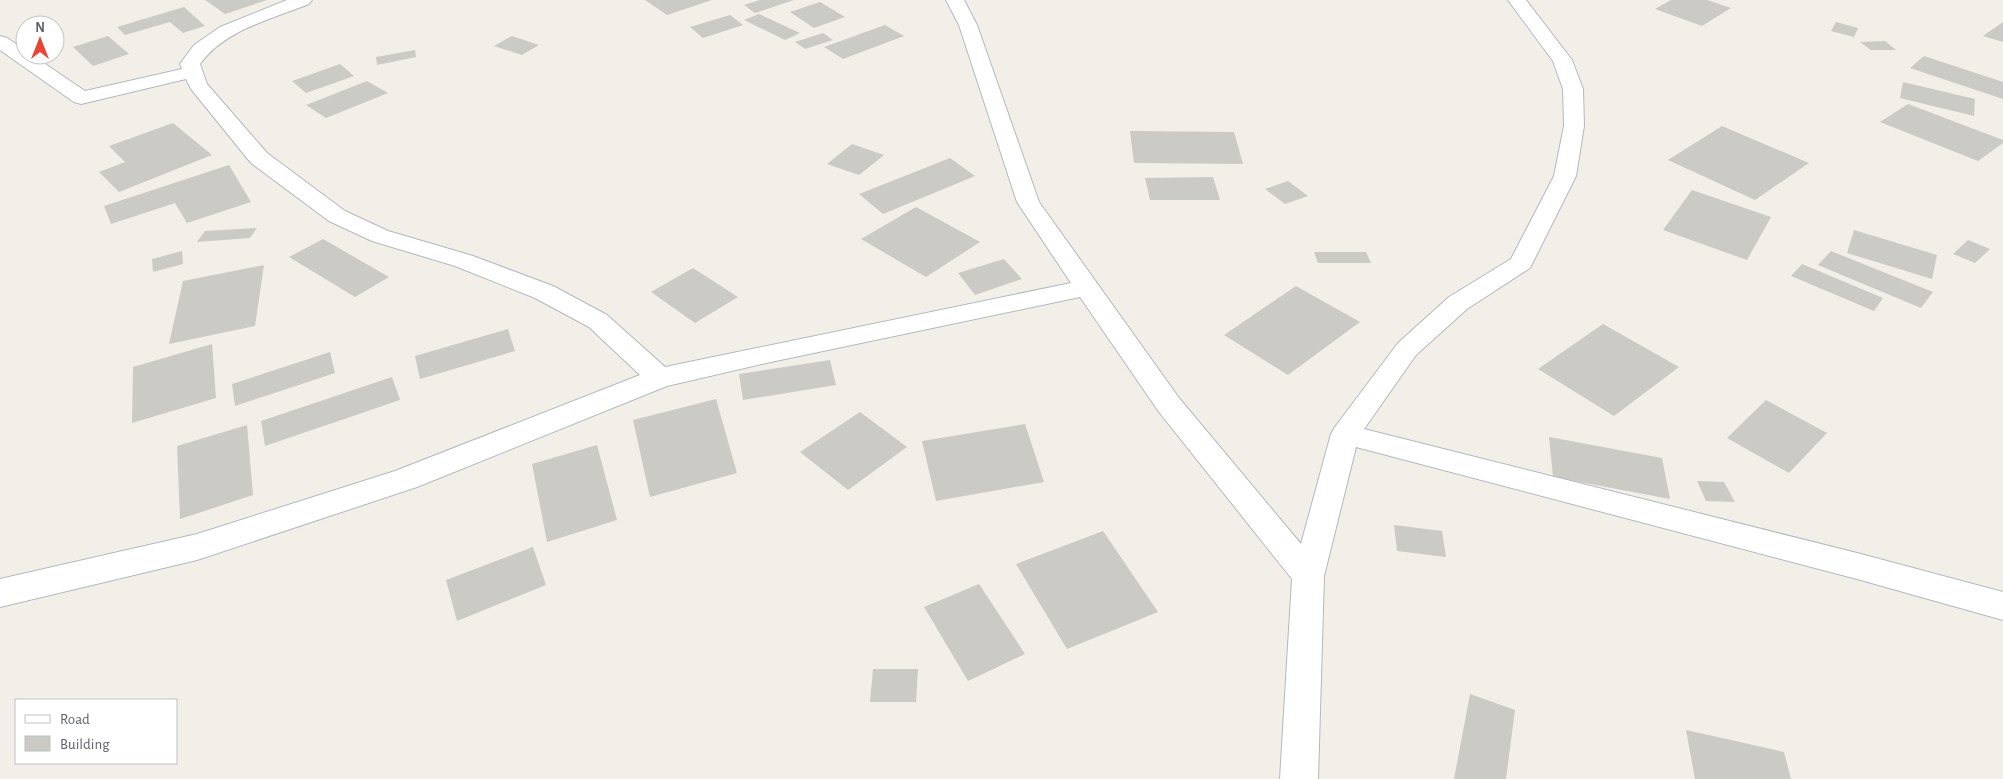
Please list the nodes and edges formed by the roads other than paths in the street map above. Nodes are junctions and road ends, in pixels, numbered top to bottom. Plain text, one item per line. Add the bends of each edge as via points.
1 (304, 0) edge
2 (955, 0) edge
3 (1517, 0) edge
4 (0, 42) edge
5 (193, 72) junction
6 (1086, 288) junction
7 (660, 378) junction
8 (1345, 434) junction
9 (1308, 576) junction
10 (0, 593) edge
11 (2003, 606) edge
12 (1299, 779) edge

1 - 5 street via 226,31 201,48 190,64
2 - 6 street via 968,25 1028,202
3 - 8 street via 1562,60 1572,89 1574,126 1565,176 1521,262 1458,303 1406,349
4 - 5 street via 81,98
5 - 7 street via 198,85 259,158 337,216 380,236 464,261 544,292 598,321
6 - 7 street via 760,354
6 - 9 street via 1169,404
7 - 10 street via 396,482 197,547
8 - 9 street
8 - 11 street
9 - 12 street

